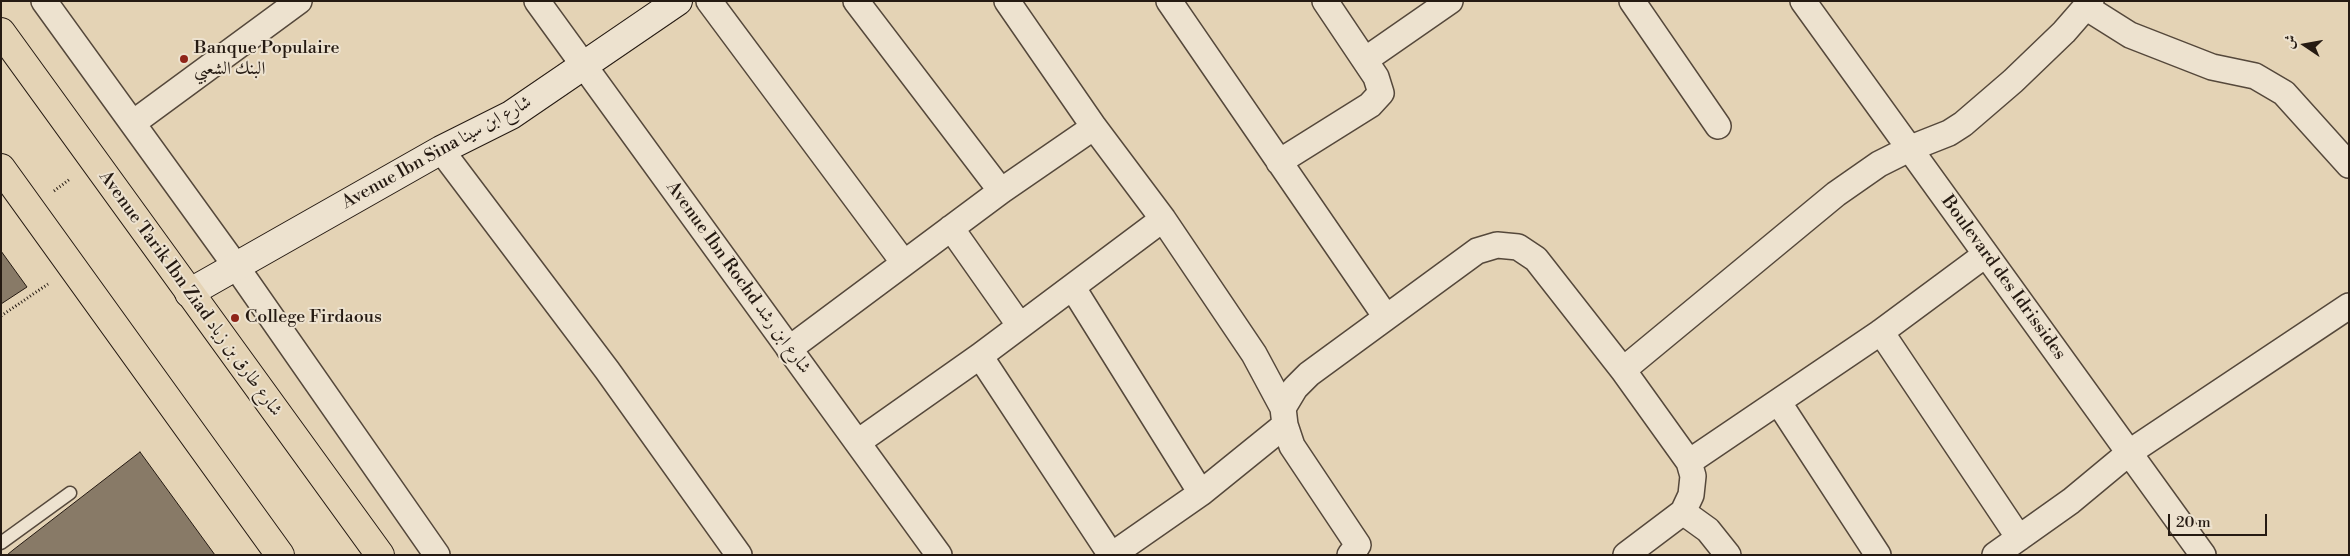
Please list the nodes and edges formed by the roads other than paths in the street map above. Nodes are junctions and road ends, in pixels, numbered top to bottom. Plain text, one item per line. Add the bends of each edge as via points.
1 (44, 1) edge
2 (298, 1) edge
3 (537, 1) edge
4 (678, 1) edge
5 (709, 1) edge
6 (856, 1) edge
7 (1007, 1) edge
8 (1169, 1) edge
9 (1325, 1) edge
10 (1450, 1) edge
11 (1632, 1) edge
12 (1803, 1) edge
13 (2089, 5) edge
14 (1, 32) edge
15 (1365, 60) junction
16 (583, 67) junction
17 (133, 123) junction
18 (1718, 126) dead end
19 (1094, 127) junction
20 (1911, 148) junction
21 (441, 150) junction
22 (1279, 162) junction
23 (2349, 165) edge
24 (1, 168) edge
25 (1001, 191) junction
26 (1163, 219) junction
27 (951, 228) junction
28 (1985, 255) junction
29 (904, 263) junction
30 (235, 265) junction
31 (1073, 288) junction
32 (189, 293) junction
33 (2349, 306) edge
34 (1386, 317) junction
35 (1020, 326) junction
36 (1881, 332) junction
37 (789, 348) junction
38 (980, 356) junction
39 (1623, 370) junction
40 (1779, 403) junction
41 (1284, 417) junction
42 (858, 442) junction
43 (2130, 452) junction
44 (1689, 462) junction
45 (70, 493) dead end
46 (1201, 493) junction
47 (1683, 512) junction
48 (2019, 538) junction
49 (1, 543) edge
50 (1358, 551) edge
51 (280, 555) edge
52 (380, 555) edge
53 (437, 555) edge
54 (739, 555) edge
55 (939, 555) edge
56 (1112, 555) edge
57 (1626, 555) edge
58 (1728, 555) edge
59 (1878, 555) edge
60 (1995, 555) edge
61 (2203, 555) edge

1 - 17 street
2 - 17 street
3 - 16 street, Avenue Ibn Rochd شارع ابن رشد
4 - 16 street, Avenue Ibn Sina شارع ابن سينا
5 - 29 street
6 - 25 street
7 - 19 street
8 - 22 street
9 - 15 street
10 - 15 street
11 - 18 street
12 - 20 street, Boulevard des Idrissides
13 - 20 street via 2014,81 1963,124
13 - 23 street via 2130,35 2212,67 2255,76 2284,93
14 - 32 main road, Avenue Tarik Ibn Ziad شارع طارق بن زياد
15 - 22 street via 1380,86 1378,98
16 - 21 street, Avenue Ibn Sina شارع ابن سينا via 511,115
16 - 37 street, Avenue Ibn Rochd شارع ابن رشد
17 - 30 street
19 - 25 street
19 - 26 street
20 - 28 street, Boulevard des Idrissides
20 - 39 street via 1879,164 1836,194
21 - 30 street, Avenue Ibn Sina شارع ابن سينا
21 - 54 street via 607,370
22 - 34 street
24 - 51 main road
25 - 27 street
26 - 31 street
26 - 41 street via 1254,354
27 - 29 street
27 - 35 street
28 - 36 street
28 - 43 street, Boulevard des Idrissides
29 - 37 street
30 - 32 street, Avenue Ibn Sina شارع ابن سينا
30 - 53 street
31 - 35 street
31 - 46 street
32 - 52 main road, Avenue Tarik Ibn Ziad شارع طارق بن زياد
33 - 43 street
34 - 39 street via 1477,252 1497,245 1518,247 1536,259
34 - 41 street via 1309,374 1295,388
35 - 38 street
36 - 40 street
36 - 48 street
37 - 42 street, Avenue Ibn Rochd شارع ابن رشد
38 - 42 street
38 - 56 street
39 - 44 street
40 - 44 street
40 - 59 street
41 - 46 street
41 - 50 street via 1292,446
42 - 55 street, Avenue Ibn Rochd شارع ابن رشد
43 - 48 street via 2071,501
43 - 61 street, Boulevard des Idrissides
44 - 47 street via 1693,476 1691,495
45 - 49 lane
46 - 56 street
47 - 57 street
47 - 58 street via 1708,530
48 - 60 street

